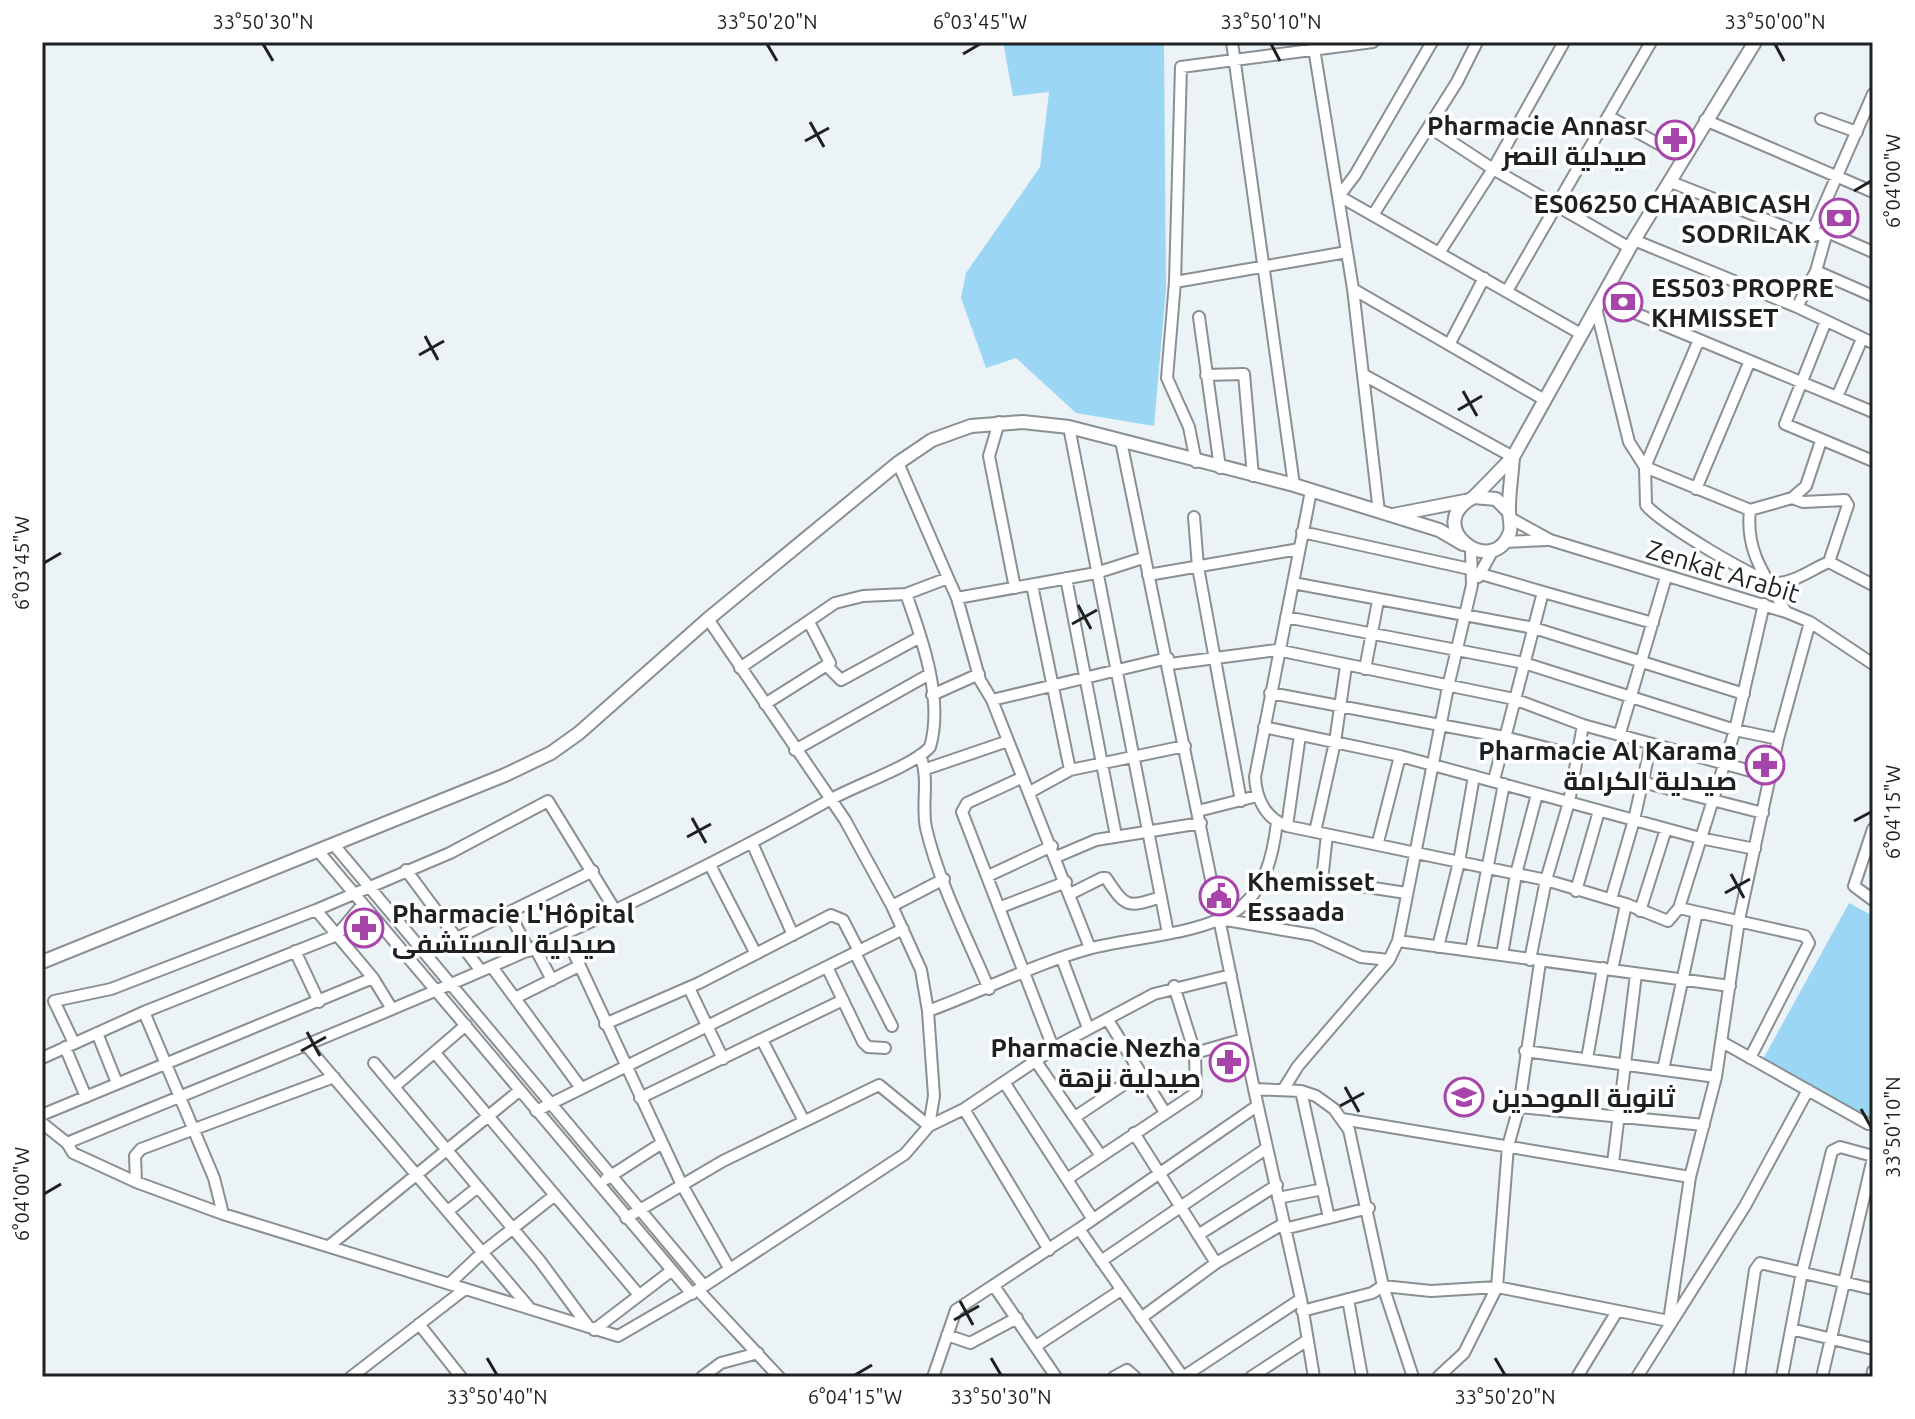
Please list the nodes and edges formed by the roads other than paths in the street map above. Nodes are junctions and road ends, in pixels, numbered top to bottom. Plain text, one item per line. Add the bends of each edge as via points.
1 (1232, 42) edge
2 (1373, 42) edge
3 (1432, 42) edge
4 (1477, 42) edge
5 (1564, 42) edge
6 (1651, 42) edge
7 (1755, 42) edge
8 (1313, 46) edge
9 (1236, 59) junction
10 (1873, 94) edge
11 (1610, 117) junction
12 (1821, 119) dead end
13 (1705, 120) junction
14 (1429, 127) junction
15 (1857, 132) junction
16 (1684, 158) junction
17 (1493, 169) junction
18 (1838, 175) junction
19 (1671, 182) junction
20 (1873, 192) edge
21 (1339, 196) junction
22 (1559, 206) junction
23 (1373, 215) junction
24 (1827, 232) junction
25 (1810, 237) junction
26 (1632, 244) junction
27 (1347, 252) junction
28 (1873, 252) edge
29 (1439, 253) junction
30 (1263, 266) junction
31 (1816, 271) junction
32 (1484, 278) junction
33 (1175, 282) junction
34 (1353, 289) junction
35 (1507, 291) junction
36 (1873, 296) edge
37 (1599, 304) junction
38 (1797, 307) junction
39 (1199, 317) dead end
40 (1826, 321) junction
41 (1581, 334) junction
42 (1868, 341) edge
43 (1698, 342) junction
44 (1450, 343) junction
45 (1749, 363) junction
46 (1206, 375) junction
47 (1364, 375) junction
48 (1801, 382) junction
49 (1837, 397) junction
50 (1543, 399) junction
51 (1873, 412) edge
52 (999, 422) junction
53 (1069, 427) junction
54 (1121, 441) junction
55 (1821, 441) junction
56 (1513, 457) junction
57 (1873, 461) edge
58 (1196, 462) junction
59 (898, 463) junction
60 (1645, 467) junction
61 (1220, 468) junction
62 (1253, 476) junction
63 (1294, 485) junction
64 (1696, 489) junction
65 (1311, 491) junction
66 (1792, 498) junction
67 (1470, 499) junction
68 (1750, 510) junction
69 (1384, 513) junction
70 (1509, 514) junction
71 (1194, 517) dead end
72 (1302, 532) junction
73 (1550, 540) junction
74 (1505, 542) junction
75 (1467, 546) junction
76 (1299, 549) junction
77 (1493, 550) junction
78 (1143, 558) junction
79 (1829, 562) junction
80 (1198, 567) junction
81 (1476, 572) junction
82 (1096, 573) junction
83 (1148, 575) junction
84 (1666, 577) junction
85 (948, 578) junction
86 (1066, 578) junction
87 (1769, 582) junction
88 (1293, 583) junction
89 (1872, 583) edge
90 (1032, 585) junction
91 (1015, 588) junction
92 (1543, 592) junction
93 (906, 594) junction
94 (957, 598) junction
95 (1378, 601) junction
96 (1764, 604) junction
97 (1786, 612) junction
98 (1286, 617) junction
99 (1463, 617) junction
100 (708, 619) junction
101 (809, 622) junction
102 (1810, 622) junction
103 (1653, 623) junction
104 (1534, 628) junction
105 (1371, 635) junction
106 (920, 637) junction
107 (1277, 650) junction
108 (1456, 652) junction
109 (1216, 658) junction
110 (1169, 661) junction
111 (1641, 662) junction
112 (1524, 663) junction
113 (1873, 664) edge
114 (827, 666) junction
115 (1346, 666) junction
116 (740, 668) junction
117 (1365, 669) junction
118 (1115, 673) junction
119 (979, 674) junction
120 (928, 675) junction
121 (1086, 680) junction
122 (1051, 686) junction
123 (1448, 687) junction
124 (1270, 693) junction
125 (1744, 694) junction
126 (932, 695) junction
127 (1631, 696) junction
128 (1514, 699) junction
129 (992, 700) junction
130 (765, 704) junction
131 (1342, 705) junction
132 (1441, 725) junction
133 (1583, 725) junction
134 (1264, 727) junction
135 (1735, 730) junction
136 (1620, 733) junction
137 (1300, 735) junction
138 (1504, 737) junction
139 (1778, 739) junction
140 (1008, 741) junction
141 (1335, 742) junction
142 (1651, 744) junction
143 (1185, 746) junction
144 (795, 750) junction
145 (920, 755) junction
146 (1575, 755) junction
147 (1133, 756) junction
148 (1400, 756) junction
149 (1101, 763) junction
150 (1722, 764) junction
151 (1432, 765) junction
152 (926, 769) junction
153 (1070, 770) junction
154 (1474, 776) junction
155 (1769, 776) junction
156 (1021, 778) junction
157 (1499, 782) junction
158 (1642, 782) junction
159 (1030, 792) junction
160 (1537, 794) junction
161 (1257, 796) junction
162 (831, 798) junction
163 (1712, 800) junction
164 (1241, 801) junction
165 (1569, 802) junction
166 (1198, 811) junction
167 (1599, 811) junction
168 (1763, 813) junction
169 (1634, 820) junction
170 (1201, 823) junction
171 (1282, 824) junction
172 (1666, 829) junction
173 (1873, 829) edge
174 (1149, 830) junction
175 (1315, 832) junction
176 (1327, 835) junction
177 (1116, 836) junction
178 (1700, 838) junction
179 (1378, 842) junction
180 (752, 843) junction
181 (334, 845) junction
182 (1870, 848) edge
183 (1755, 849) junction
184 (1414, 851) junction
185 (319, 852) junction
186 (1054, 852) junction
187 (1459, 862) junction
188 (710, 865) junction
189 (1487, 868) junction
190 (406, 870) junction
191 (593, 871) junction
192 (1516, 874) junction
193 (988, 876) junction
194 (944, 879) junction
195 (1546, 880) junction
196 (368, 886) junction
197 (1068, 888) junction
198 (1576, 891) junction
199 (354, 893) junction
200 (1406, 893) junction
201 (1161, 897) junction
202 (1611, 899) junction
203 (1873, 900) edge
204 (363, 904) junction
205 (1626, 904) junction
206 (892, 906) junction
207 (1001, 907) junction
208 (1679, 908) junction
209 (316, 910) junction
210 (615, 910) junction
211 (1640, 911) junction
212 (509, 912) junction
213 (1697, 912) junction
214 (1220, 919) junction
215 (1739, 920) junction
216 (903, 929) junction
217 (1168, 933) junction
218 (565, 934) junction
219 (337, 935) junction
220 (793, 935) junction
221 (457, 938) junction
222 (1398, 941) junction
223 (1438, 947) junction
224 (1090, 948) junction
225 (532, 949) junction
226 (295, 951) junction
227 (1471, 951) junction
228 (857, 952) junction
229 (756, 954) junction
230 (1502, 955) junction
231 (1062, 959) junction
232 (1389, 960) junction
233 (1535, 961) junction
234 (42, 962) edge
235 (579, 966) junction
236 (492, 967) junction
237 (827, 967) junction
238 (1607, 969) junction
239 (481, 971) junction
240 (1024, 971) junction
241 (1636, 974) junction
242 (1231, 975) junction
243 (373, 978) junction
244 (552, 980) junction
245 (1685, 980) junction
246 (450, 984) junction
247 (1174, 986) junction
248 (1730, 986) junction
249 (689, 988) junction
250 (989, 989) junction
251 (436, 992) junction
252 (515, 998) junction
253 (843, 1000) junction
254 (319, 1002) junction
255 (392, 1009) junction
256 (928, 1011) junction
257 (144, 1012) junction
258 (1108, 1020) junction
259 (605, 1024) junction
260 (466, 1025) junction
261 (707, 1026) junction
262 (892, 1026) dead end
263 (1088, 1028) junction
264 (97, 1033) junction
265 (1244, 1039) junction
266 (762, 1040) junction
267 (1722, 1042) junction
268 (70, 1045) junction
269 (306, 1045) junction
270 (885, 1048) dead end
271 (1054, 1050) junction
272 (1525, 1051) junction
273 (435, 1053) junction
274 (1195, 1053) junction
275 (42, 1058) edge
276 (1750, 1058) junction
277 (723, 1059) junction
278 (1587, 1059) junction
279 (1035, 1060) junction
280 (166, 1063) junction
281 (374, 1063) dead end
282 (1626, 1065) junction
283 (625, 1066) junction
284 (1663, 1070) junction
285 (1141, 1073) junction
286 (334, 1077) junction
287 (1716, 1077) junction
288 (1004, 1082) junction
289 (117, 1083) junction
290 (394, 1087) junction
291 (581, 1088) junction
292 (1254, 1089) junction
293 (1283, 1090) junction
294 (1808, 1090) junction
295 (519, 1091) junction
296 (1301, 1091) junction
297 (86, 1097) junction
298 (179, 1097) junction
299 (640, 1098) junction
300 (549, 1104) junction
301 (1257, 1106) junction
302 (1519, 1107) junction
303 (964, 1109) junction
304 (536, 1111) junction
305 (1164, 1111) junction
306 (1618, 1114) junction
307 (43, 1115) edge
308 (488, 1115) junction
309 (1075, 1117) junction
310 (1342, 1119) junction
311 (804, 1121) junction
312 (1868, 1124) dead end
313 (1704, 1125) junction
314 (929, 1126) junction
315 (194, 1129) junction
316 (1134, 1133) junction
317 (67, 1143) junction
318 (662, 1143) junction
319 (1508, 1146) junction
320 (445, 1148) junction
321 (1267, 1148) junction
322 (1101, 1156) junction
323 (1873, 1157) edge
324 (1613, 1163) junction
325 (416, 1172) junction
326 (1159, 1173) junction
327 (611, 1176) junction
328 (1690, 1177) junction
329 (1067, 1179) junction
330 (136, 1182) junction
331 (598, 1185) junction
332 (682, 1185) junction
333 (1277, 1185) junction
334 (478, 1187) junction
335 (1323, 1189) junction
336 (555, 1195) junction
337 (1278, 1198) junction
338 (1180, 1206) junction
339 (1369, 1208) junction
340 (638, 1210) junction
341 (448, 1211) junction
342 (223, 1214) junction
343 (626, 1218) junction
344 (1092, 1218) junction
345 (1329, 1218) junction
346 (1283, 1226) junction
347 (513, 1229) junction
348 (1079, 1229) junction
349 (1198, 1235) junction
350 (329, 1246) junction
351 (1049, 1250) junction
352 (483, 1252) junction
353 (1101, 1261) junction
354 (1216, 1263) junction
355 (729, 1268) junction
356 (671, 1271) junction
357 (1802, 1272) junction
358 (1842, 1280) junction
359 (449, 1284) junction
360 (994, 1286) junction
361 (1383, 1286) junction
362 (1497, 1287) junction
363 (465, 1289) junction
364 (1873, 1289) edge
365 (698, 1290) junction
366 (1121, 1290) junction
367 (639, 1295) junction
368 (1301, 1299) junction
369 (1348, 1299) junction
370 (529, 1308) junction
371 (1302, 1311) junction
372 (1616, 1313) junction
373 (1017, 1318) junction
374 (1141, 1318) junction
375 (1669, 1321) junction
376 (419, 1324) junction
377 (592, 1329) junction
378 (1791, 1329) junction
379 (947, 1335) junction
380 (1830, 1340) junction
381 (1306, 1341) junction
382 (1036, 1346) junction
383 (1873, 1349) edge
384 (758, 1353) junction
385 (363, 1373) edge
386 (1185, 1376) edge
387 (351, 1377) edge
388 (461, 1377) edge
389 (702, 1377) edge
390 (779, 1377) edge
391 (933, 1377) edge
392 (1056, 1377) edge
393 (1114, 1377) edge
394 (1135, 1377) edge
395 (1251, 1377) edge
396 (1313, 1377) edge
397 (1362, 1377) edge
398 (1413, 1377) edge
399 (1438, 1377) edge
400 (1577, 1377) edge
401 (1637, 1377) edge
402 (1739, 1377) edge
403 (1782, 1377) edge
404 (1822, 1377) edge

1 - 9 street
2 - 8 street
3 - 21 street
4 - 14 street
5 - 17 street
6 - 11 street
7 - 13 main road
8 - 9 street
8 - 21 street
9 - 30 street
9 - 33 street via 1189,64 1179,72
10 - 15 street
11 - 16 street
11 - 22 street
12 - 15 street
13 - 16 main road
13 - 18 street
14 - 17 street
14 - 23 street
15 - 18 street
16 - 19 main road
17 - 22 street
17 - 29 street
18 - 20 street
18 - 25 street
19 - 25 street
19 - 26 main road
21 - 23 street
21 - 27 street
22 - 26 street
22 - 35 street
23 - 29 street
24 - 25 street
24 - 28 street
24 - 31 street
26 - 37 main road
26 - 38 street
27 - 30 street
27 - 34 street
29 - 32 street
30 - 33 street
30 - 63 street
31 - 36 street
31 - 38 street
32 - 35 street
32 - 44 street
33 - 58 street via 1167,378 1189,427
34 - 44 street
34 - 47 street
35 - 41 street
37 - 41 main road
37 - 43 street
37 - 60 street via 1629,442
38 - 40 street
39 - 46 street
40 - 42 street
40 - 48 street
41 - 50 main road
42 - 49 street
43 - 45 street
43 - 60 street
44 - 50 street
45 - 48 street
45 - 64 street
46 - 61 street
46 - 62 street via 1244,374
47 - 56 street
47 - 69 street
48 - 49 street
48 - 55 street via 1785,426
49 - 51 street
50 - 56 main road
52 - 53 main road
52 - 59 main road via 932,440
52 - 91 street via 989,456
53 - 54 main road
53 - 82 street
54 - 58 main road
54 - 78 street
55 - 57 street
55 - 66 street via 1806,486
56 - 67 main road
56 - 70 main road
58 - 61 main road
59 - 85 street
59 - 100 main road
60 - 64 street
60 - 87 street via 1644,496 1652,513
61 - 62 main road
62 - 63 main road
63 - 65 main road
64 - 68 street
65 - 69 main road
65 - 72 street
66 - 68 street
66 - 79 street via 1848,502
67 - 69 main road
67 - 70 main road via 1496,499
67 - 75 main road via 1460,508 1455,526
68 - 87 street via 1747,535
69 - 75 main road via 1439,530
70 - 73 street
70 - 74 main road
71 - 80 street
72 - 76 street
72 - 81 street
73 - 74 street
73 - 84 street, Zenkat Arabit
74 - 77 main road
75 - 77 main road
75 - 81 street
76 - 80 street
76 - 88 street
77 - 81 street
78 - 82 street
78 - 83 street
79 - 87 street via 1789,582
79 - 89 street
80 - 83 street
80 - 109 street
81 - 92 street
81 - 99 street
82 - 86 street
82 - 118 street
83 - 110 street
84 - 96 street, Zenkat Arabit
84 - 103 street
85 - 93 street
85 - 94 street
86 - 90 street
86 - 121 street
87 - 97 street
88 - 95 street
88 - 98 street
90 - 91 street
90 - 122 street
91 - 94 street
92 - 103 street
92 - 104 street
93 - 101 street via 848,599
93 - 106 street
94 - 119 street
95 - 99 street
95 - 105 street
96 - 97 street, Zenkat Arabit
96 - 125 street
97 - 102 street, Zenkat Arabit
98 - 105 street
98 - 107 street
99 - 104 street
99 - 108 street
100 - 116 street
100 - 181 main road via 551,753
101 - 114 street via 829,659
101 - 116 street
102 - 113 street, Zenkat Arabit
102 - 139 street
103 - 111 street
104 - 111 street
104 - 112 street
105 - 108 street
105 - 117 street
106 - 114 street via 841,680
106 - 120 street
107 - 109 street
107 - 115 street
107 - 124 street
108 - 112 street
108 - 123 street
109 - 110 street
109 - 164 street
110 - 118 street
110 - 143 street
111 - 125 street
111 - 127 street
112 - 127 street
112 - 128 street
114 - 130 street
115 - 117 street
115 - 131 street
116 - 130 street
117 - 123 street
118 - 121 street
118 - 147 street
119 - 126 street
119 - 129 street
120 - 126 street
120 - 144 street
121 - 122 street
121 - 149 street
122 - 129 street
122 - 153 street
123 - 128 street
123 - 132 street
124 - 131 street
124 - 134 street
125 - 135 street
126 - 145 street via 933,740
127 - 135 street
127 - 136 street
128 - 133 street
128 - 138 street
129 - 140 street
130 - 144 street
131 - 132 street
131 - 141 street
132 - 138 street
132 - 151 street
133 - 136 street
133 - 146 street
134 - 137 street
134 - 161 street
135 - 139 street
135 - 150 street
136 - 142 street
137 - 141 street
137 - 171 street
138 - 146 street
138 - 157 street
139 - 155 street
140 - 152 street
140 - 156 street
141 - 148 street
141 - 175 street
142 - 150 street
142 - 158 street
143 - 147 street
143 - 166 street
144 - 162 street
145 - 152 street
145 - 162 street
146 - 165 street
147 - 149 street
147 - 174 street
148 - 151 street
148 - 179 street
149 - 153 street
149 - 177 street
150 - 155 street
150 - 163 street
151 - 154 street
151 - 184 street
152 - 194 street via 926,825
153 - 159 street
154 - 157 street
154 - 187 street
155 - 168 street
156 - 159 street
156 - 193 street via 964,807
157 - 160 street
157 - 189 street
158 - 163 street
158 - 169 street
159 - 186 street
160 - 165 street
160 - 192 street
161 - 164 street
161 - 171 street
162 - 180 street
162 - 206 street
163 - 168 street
163 - 178 street
164 - 166 street
165 - 167 street
165 - 195 street
166 - 170 street
167 - 169 street
167 - 198 street
168 - 183 street
169 - 172 street
169 - 202 street
170 - 174 street
170 - 214 street
171 - 175 street
171 - 214 street via 1262,882 1236,911
172 - 178 street
172 - 211 street
173 - 182 street
174 - 177 street
174 - 201 street
175 - 176 street
176 - 179 street
176 - 200 street via 1322,880
177 - 186 street
178 - 183 street
178 - 208 street
179 - 184 street
180 - 188 street
180 - 220 street
181 - 185 main road
181 - 196 street
182 - 203 street via 1854,886
183 - 215 street
184 - 187 street
184 - 200 street
185 - 199 street
185 - 234 main road
186 - 193 street
186 - 197 street
187 - 189 street
187 - 223 street
188 - 210 street
188 - 229 street
189 - 192 street
189 - 227 street
190 - 191 street via 548,801
190 - 196 street
190 - 221 street
191 - 210 street
191 - 212 street
192 - 195 street
192 - 230 street
193 - 207 street
194 - 206 street
194 - 250 street
195 - 198 street
195 - 233 street
196 - 199 street
196 - 246 street
197 - 201 street via 1106,878 1129,906
197 - 207 street
197 - 224 street
198 - 202 street
199 - 204 street
199 - 209 street
200 - 222 street
201 - 217 street
202 - 205 street
204 - 219 street
204 - 251 street
205 - 211 street
205 - 238 street
206 - 216 street
207 - 240 street
208 - 211 street via 1670,921
208 - 213 street
209 - 219 street
209 - 268 street via 111,989 54,1001
210 - 218 street
212 - 221 street
212 - 225 street
213 - 215 street
213 - 245 street
214 - 217 street
214 - 232 street via 1313,935 1361,957
214 - 242 street
215 - 248 street
215 - 276 street via 1810,940
216 - 228 street
216 - 256 street via 921,970
217 - 224 street
218 - 225 street
218 - 235 street
219 - 226 street
219 - 243 street
220 - 228 street via 836,914
220 - 229 street
221 - 239 street
222 - 223 street
222 - 232 street
223 - 227 street
224 - 231 street
225 - 236 street
225 - 244 street
226 - 254 street
226 - 257 street
227 - 230 street
228 - 237 street
228 - 262 street
229 - 249 street
230 - 233 street
231 - 240 street
231 - 263 street
232 - 293 street
233 - 238 street
233 - 272 street
235 - 244 street
235 - 259 street
236 - 239 street
236 - 252 street
237 - 253 street
237 - 261 street
238 - 241 street
238 - 278 street
239 - 246 street
240 - 250 street
240 - 271 street
241 - 245 street
241 - 282 street
242 - 247 street
242 - 265 street
243 - 254 street
243 - 255 street
244 - 252 street
245 - 248 street
245 - 284 street
246 - 251 street
246 - 300 street
247 - 258 street
247 - 274 street
248 - 267 street
249 - 259 street
249 - 261 street
250 - 256 street
251 - 255 street
251 - 260 street
252 - 291 street
253 - 266 street
253 - 270 street via 866,1044
254 - 280 street
255 - 269 street
256 - 314 street via 934,1096
257 - 264 street
257 - 280 street
258 - 263 street
258 - 285 street
259 - 283 street
260 - 273 street
260 - 295 street
261 - 277 street
261 - 283 street
263 - 271 street
264 - 268 street
264 - 289 street
265 - 274 street
265 - 292 street
266 - 277 street
266 - 311 street
267 - 276 street
267 - 287 street
268 - 275 street
268 - 297 street
269 - 286 street
269 - 298 street
271 - 279 street
272 - 278 street
272 - 302 street
273 - 290 street
273 - 308 street
274 - 305 street via 1196,1093
276 - 294 street
277 - 299 street
278 - 282 street
279 - 288 street
279 - 309 street
280 - 289 street
280 - 298 street
281 - 290 street
282 - 284 street
282 - 306 street
283 - 291 street
283 - 299 street
284 - 287 street
285 - 305 street
285 - 309 street
286 - 315 street
286 - 325 street
287 - 313 street
288 - 303 street
288 - 329 street
289 - 297 street
290 - 320 street
291 - 300 street
292 - 293 street
292 - 301 street
293 - 296 street
294 - 312 street
294 - 375 street via 1745,1206
295 - 304 street
295 - 308 street
296 - 310 street via 1316,1096
296 - 335 street
297 - 307 street
298 - 315 street
298 - 317 street
299 - 318 street
300 - 304 street
300 - 327 street
301 - 321 street
301 - 326 street
302 - 306 street
302 - 319 street
303 - 314 street
303 - 351 street
304 - 331 street
305 - 316 street
306 - 313 street
306 - 324 street
307 - 317 street
308 - 320 street
308 - 336 street
309 - 322 street
310 - 319 street
310 - 339 street via 1355,1142
311 - 314 street via 879,1085
311 - 332 street
313 - 328 street
314 - 355 street via 880,1172
315 - 330 street via 137,1153
315 - 342 street
316 - 322 street
316 - 326 street
317 - 330 street via 81,1157
318 - 327 street
318 - 332 street
319 - 324 street
319 - 362 street
320 - 325 street
320 - 334 street
321 - 333 street
321 - 338 street
322 - 329 street
323 - 357 street via 1840,1147 1832,1151
323 - 358 street
324 - 328 street
325 - 341 street
325 - 350 street
326 - 338 street
326 - 344 street
327 - 331 street
327 - 340 street
328 - 375 street
329 - 344 street
330 - 342 street
331 - 343 street
332 - 340 street
332 - 355 street
333 - 337 street
333 - 349 street
334 - 341 street
334 - 347 street
335 - 337 street
335 - 345 street
336 - 347 street
336 - 367 street
337 - 346 street
338 - 349 street
338 - 353 street
339 - 345 street
339 - 361 street
340 - 343 street
340 - 365 street
341 - 352 street
342 - 350 street
343 - 356 street
344 - 348 street
345 - 346 street
346 - 354 street
346 - 368 street
347 - 352 street
347 - 377 street
348 - 351 street
348 - 353 street
349 - 354 street
350 - 359 street
351 - 360 street
352 - 359 street
352 - 370 street
353 - 366 street
354 - 374 street
355 - 365 street
356 - 365 street
356 - 367 street
357 - 358 street
357 - 378 street
357 - 402 street via 1757,1265
358 - 364 street
358 - 380 street
359 - 363 street
360 - 373 street
360 - 379 street via 956,1310
361 - 362 street via 1431,1291
361 - 369 street
361 - 398 street
362 - 372 street
362 - 399 street via 1464,1353
363 - 370 street
363 - 376 street
365 - 377 street via 618,1336
365 - 384 street
366 - 374 street
366 - 382 street
367 - 377 street
368 - 371 street
368 - 386 street
369 - 371 street
369 - 397 street
370 - 377 street
371 - 381 street
372 - 375 street
372 - 400 street
373 - 379 street via 970,1343
373 - 382 street
374 - 386 street
375 - 401 street
376 - 385 street
376 - 388 street
378 - 380 street
378 - 403 street
379 - 391 street
380 - 383 street
380 - 404 street
381 - 395 street
381 - 396 street
382 - 392 street
384 - 389 street via 721,1363
384 - 390 street
385 - 387 street
393 - 394 street via 1127,1370

